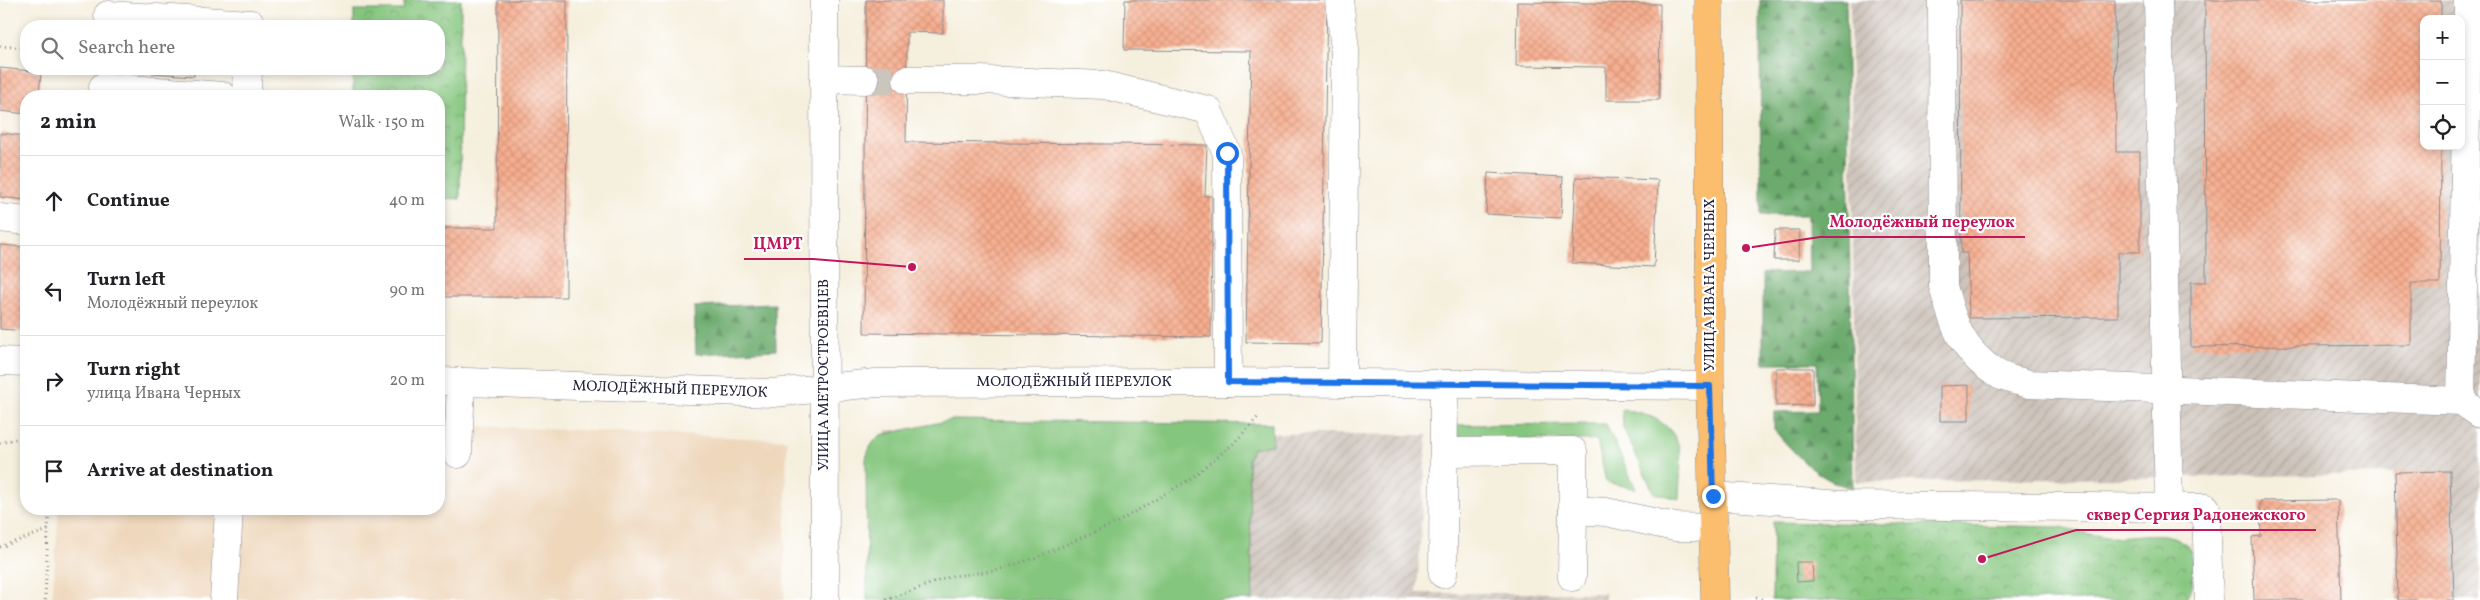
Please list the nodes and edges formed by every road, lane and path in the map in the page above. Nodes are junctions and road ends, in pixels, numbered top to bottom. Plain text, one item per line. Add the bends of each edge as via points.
1 (824, 0) edge
2 (1339, 0) edge
3 (1709, 0) edge
4 (1942, 0) edge
5 (2158, 0) edge
6 (2468, 0) edge
7 (108, 14) edge
8 (252, 17) edge
9 (0, 46) edge
10 (20, 48) edge
11 (248, 75) edge
12 (824, 79) junction
13 (866, 80) tunnel mouth
14 (907, 80) tunnel mouth
15 (103, 84) edge
16 (163, 90) edge
17 (247, 90) edge
18 (0, 218) edge
19 (20, 220) edge
20 (0, 361) edge
21 (20, 362) edge
22 (450, 381) edge
23 (1228, 382) junction
24 (1342, 383) junction
25 (1444, 384) junction
26 (1710, 386) junction
27 (825, 390) junction
28 (2166, 390) junction
29 (2471, 408) edge
30 (1260, 415) dead end
31 (20, 438) edge
32 (0, 443) edge
33 (1444, 452) junction
34 (458, 454) dead end
35 (1713, 496) junction
36 (2169, 508) junction
37 (1572, 510) junction
38 (49, 515) edge
39 (229, 515) edge
40 (1714, 528) junction
41 (48, 530) junction
42 (0, 546) edge
43 (1443, 574) dead end
44 (1572, 577) dead end
45 (1756, 597) dead end
46 (45, 600) edge
47 (224, 600) edge
48 (825, 600) edge
49 (886, 600) edge
50 (1715, 600) edge
51 (1764, 600) edge
52 (2209, 600) edge

1 - 12 street, УЛИЦА МЕТРОСТРОЕВЦЕВ
2 - 24 street via 1345,49
3 - 26 main road, УЛИЦА ИВАНА ЧЕРНЫХ
4 - 28 street via 1943,286 1953,324 1970,352 1997,374 2029,384
5 - 28 street
6 - 29 street
7 - 8 street
9 - 10 path
11 - 17 street
12 - 13 street
12 - 27 street, УЛИЦА МЕТРОСТРОЕВЦЕВ
14 - 23 street via 1104,84 1208,110 1227,153
15 - 16 street
18 - 19 street
20 - 21 street
22 - 27 street, МОЛОДЁЖНЫЙ ПЕРЕУЛОК via 773,394
22 - 34 street
23 - 24 street, МОЛОДЁЖНЫЙ ПЕРЕУЛОК
23 - 27 street, МОЛОДЁЖНЫЙ ПЕРЕУЛОК via 876,383
24 - 25 street, МОЛОДЁЖНЫЙ ПЕРЕУЛОК
25 - 26 street, МОЛОДЁЖНЫЙ ПЕРЕУЛОК
25 - 33 street
26 - 35 main road, УЛИЦА ИВАНА ЧЕРНЫХ
27 - 48 street, УЛИЦА МЕТРОСТРОЕВЦЕВ
28 - 29 street
28 - 36 street
30 - 49 path via 1233,444 1190,479 1118,522 1035,558 994,571 952,576
31 - 32 path
33 - 37 street via 1573,451
33 - 43 street
35 - 36 street via 1843,505
35 - 40 main road, УЛИЦА ИВАНА ЧЕРНЫХ
36 - 52 street via 2206,508
37 - 40 street via 1606,512 1674,527
37 - 44 street
38 - 41 path
39 - 47 street
40 - 50 main road, УЛИЦА ИВАНА ЧЕРНЫХ
41 - 42 path
41 - 46 path
45 - 51 path

